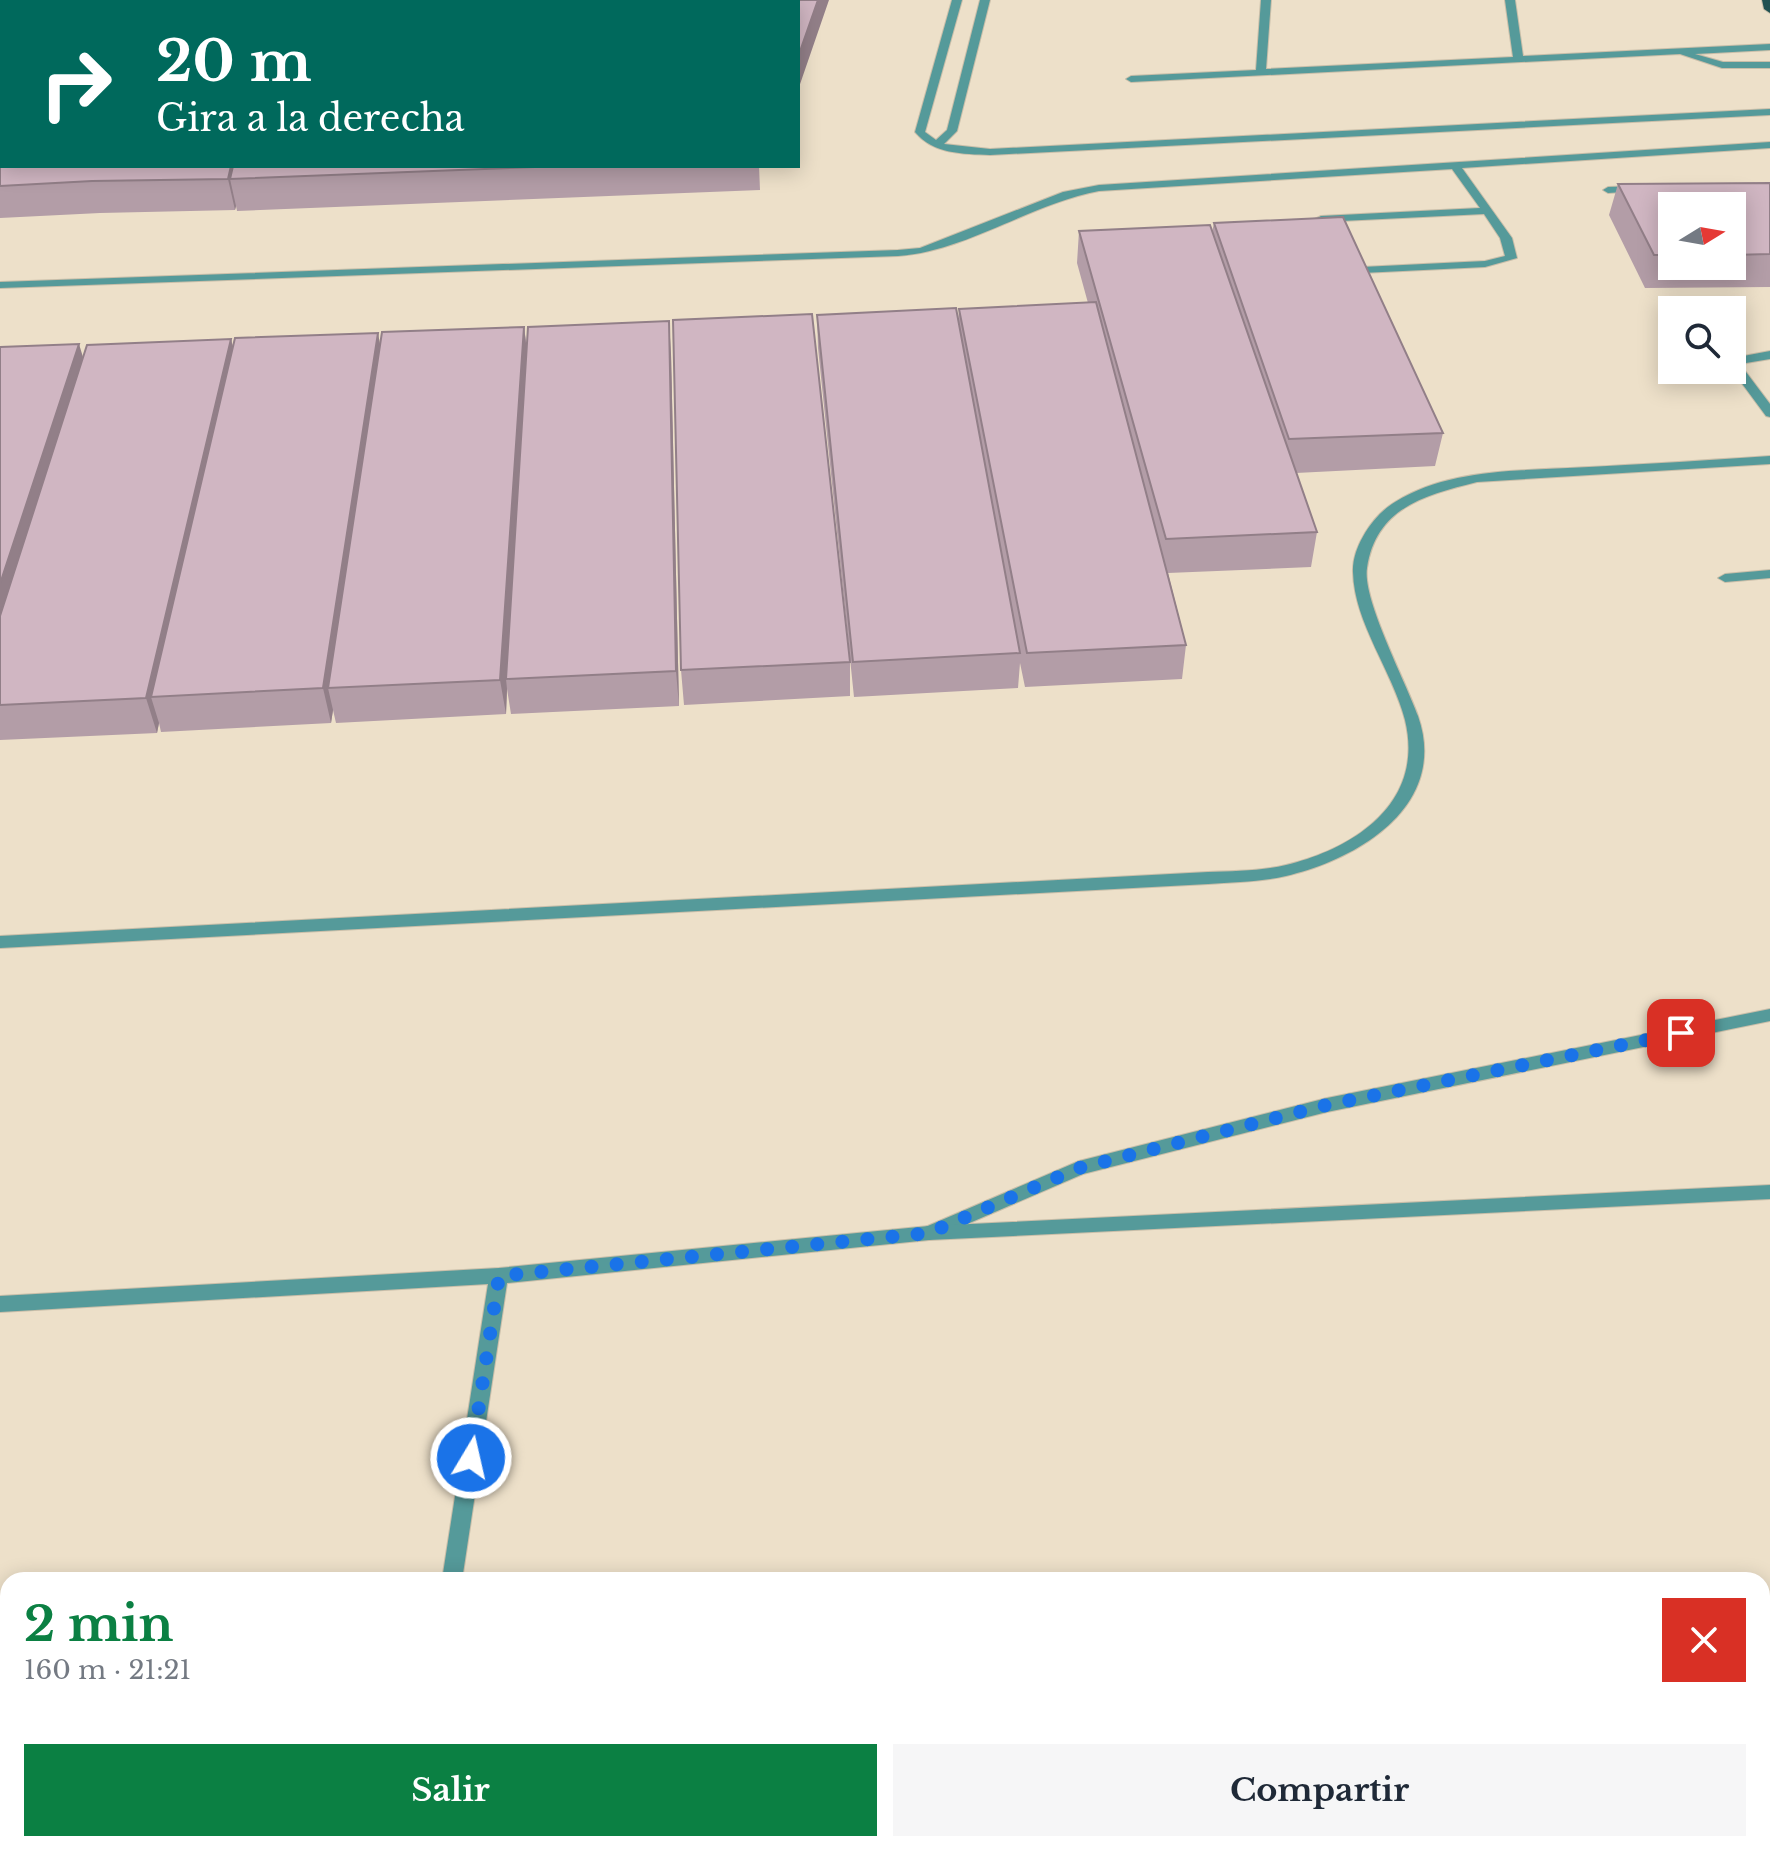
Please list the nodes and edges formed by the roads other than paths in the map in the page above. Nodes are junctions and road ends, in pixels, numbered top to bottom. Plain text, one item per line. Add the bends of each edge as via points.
1 (957, 0) edge
2 (985, 0) edge
3 (1266, 0) edge
4 (1510, 0) edge
5 (1768, 0) edge
6 (1770, 9) edge
7 (1770, 47) edge
8 (1677, 52) junction
9 (1518, 58) junction
10 (1770, 65) edge
11 (1261, 71) junction
12 (1131, 79) dead end
13 (1770, 112) edge
14 (937, 145) junction
15 (1770, 145) edge
16 (1455, 165) junction
17 (1652, 188) edge
18 (1608, 190) dead end
19 (1487, 211) junction
20 (1312, 220) edge
21 (1362, 270) edge
22 (0, 285) edge
23 (1770, 355) edge
24 (1770, 413) edge
25 (1770, 460) edge
26 (1770, 574) edge
27 (1725, 578) dead end
28 (0, 942) edge
29 (1770, 1015) edge
30 (1770, 1192) edge
31 (929, 1233) junction
32 (499, 1276) junction
33 (0, 1304) edge
34 (453, 1572) edge

1 - 14 street via 920,132
2 - 14 street via 952,131
3 - 11 street
4 - 9 street
5 - 6 main road
7 - 8 street
8 - 9 street
8 - 10 street via 1722,65
9 - 11 street
11 - 12 street
13 - 14 street via 990,152
15 - 16 street
16 - 19 street
16 - 22 street via 1099,188 1067,194 922,251 898,253
17 - 18 street
19 - 20 street
19 - 21 street via 1506,238 1511,258
23 - 24 street via 1742,360 1737,368
25 - 28 street via 1477,478 1427,491 1388,513 1363,549 1359,571 1366,606 1417,737 1415,771 1393,817 1335,855 1308,865 1208,878
26 - 27 street
29 - 31 street via 1327,1105 1094,1164
30 - 31 street
31 - 32 street
32 - 33 street
32 - 34 street

